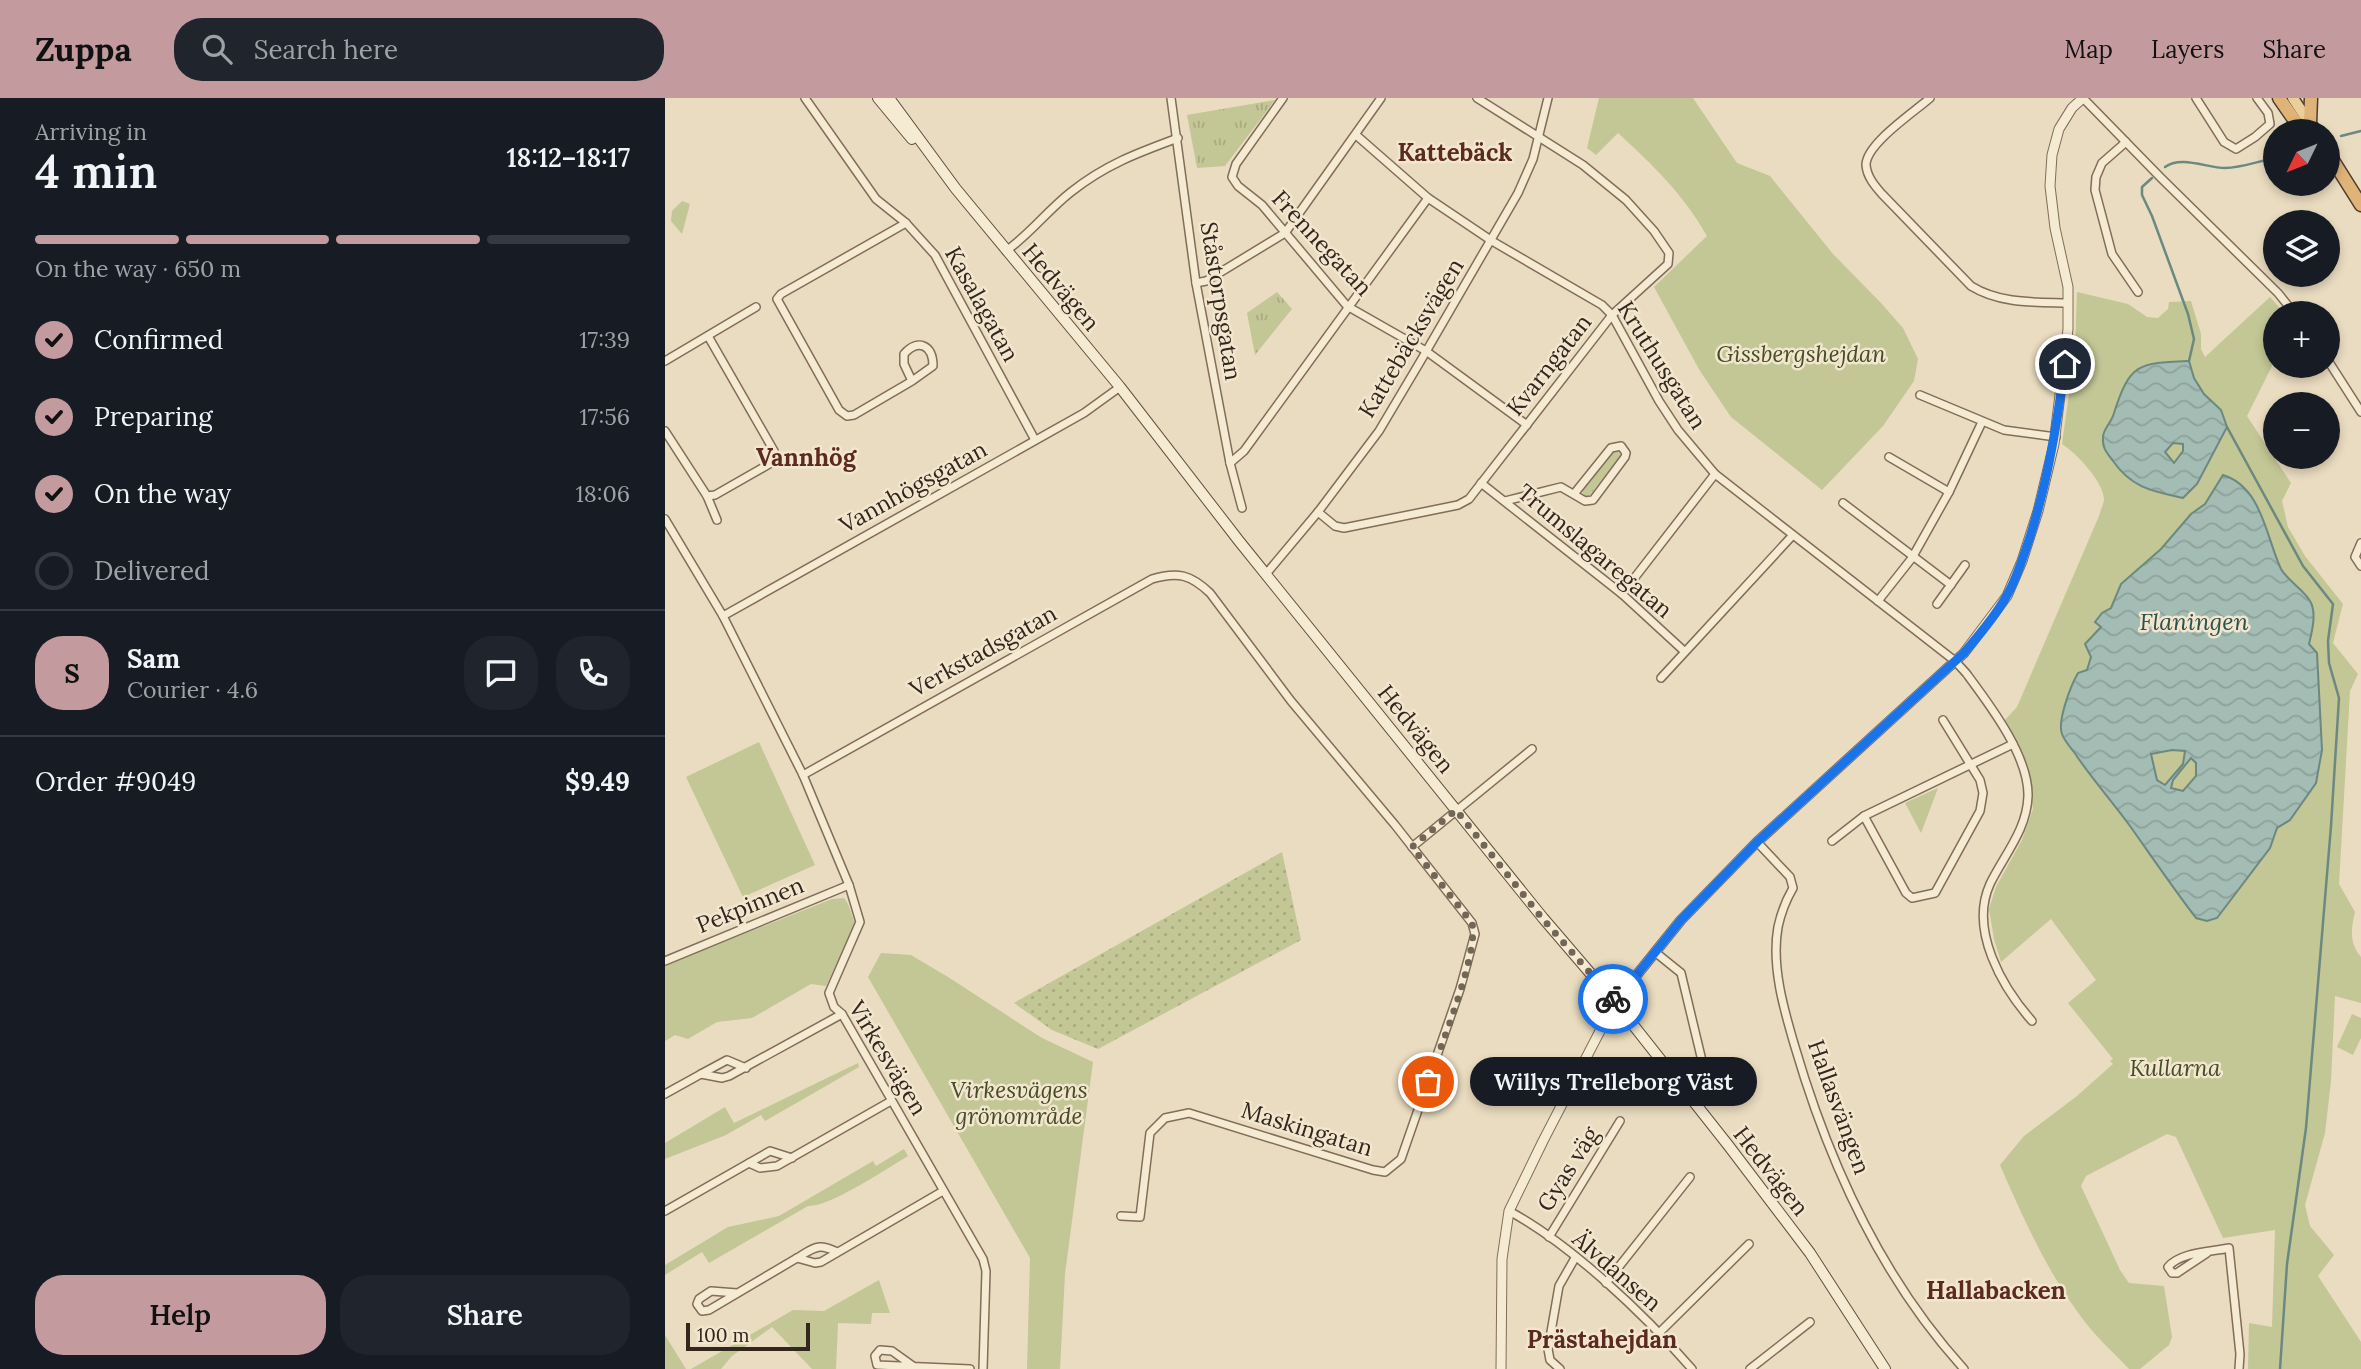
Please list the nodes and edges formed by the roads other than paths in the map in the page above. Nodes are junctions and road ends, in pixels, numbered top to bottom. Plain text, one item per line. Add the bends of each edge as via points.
1 (805, 98) edge
2 (878, 98) edge
3 (889, 98) edge
4 (1171, 98) edge
5 (1283, 98) edge
6 (1381, 98) edge
7 (1477, 98) edge
8 (1548, 98) edge
9 (1930, 98) edge
10 (2083, 98) edge
11 (2196, 98) edge
12 (2257, 98) edge
13 (2311, 98) edge
14 (2287, 100) edge
15 (2301, 119) edge
16 (2310, 119) edge
17 (1356, 135) junction
18 (1178, 138) junction
19 (1539, 138) junction
20 (2126, 142) junction
21 (930, 156) junction
22 (2340, 172) edge
23 (2340, 186) edge
24 (1428, 198) junction
25 (2361, 205) edge
26 (2361, 214) edge
27 (906, 223) junction
28 (1285, 233) junction
29 (1492, 240) junction
30 (1006, 251) junction
31 (1196, 283) junction
32 (2138, 292) dead end
33 (2284, 301) edge
34 (2068, 303) junction
35 (1347, 306) junction
36 (755, 307) dead end
37 (1612, 315) junction
38 (708, 336) junction
39 (665, 349) edge
40 (1426, 351) junction
41 (668, 360) edge
42 (2339, 378) edge
43 (912, 381) junction
44 (1120, 387) junction
45 (1920, 395) dead end
46 (2361, 412) edge
47 (1982, 422) junction
48 (1527, 425) junction
49 (665, 431) edge
50 (2056, 437) junction
51 (1035, 440) junction
52 (1889, 457) dead end
53 (1230, 463) junction
54 (1715, 474) junction
55 (1481, 483) junction
56 (1949, 492) junction
57 (1574, 494) junction
58 (707, 496) junction
59 (1505, 501) junction
60 (1843, 503) dead end
61 (1242, 508) dead end
62 (1318, 512) junction
63 (665, 519) edge
64 (717, 520) dead end
65 (1792, 536) junction
66 (2361, 543) edge
67 (1912, 558) junction
68 (1965, 565) dead end
69 (2361, 566) edge
70 (1266, 574) junction
71 (1185, 576) joint
72 (1951, 585) junction
73 (1622, 594) junction
74 (1878, 601) junction
75 (1937, 604) dead end
76 (723, 616) junction
77 (1684, 651) junction
78 (1955, 661) junction
79 (1661, 678) dead end
80 (1943, 720) dead end
81 (2013, 744) junction
82 (1532, 749) dead end
83 (1972, 765) junction
84 (803, 775) junction
85 (1456, 810) junction
86 (1864, 816) junction
87 (1832, 841) dead end
88 (1757, 842) junction
89 (1412, 847) junction
90 (849, 885) junction
91 (1655, 952) junction
92 (665, 961) edge
93 (1615, 1002) junction
94 (842, 1014) junction
95 (2032, 1021) dead end
96 (746, 1068) junction
97 (701, 1074) junction
98 (1684, 1090) junction
99 (665, 1094) edge
100 (891, 1101) junction
101 (1620, 1121) dead end
102 (792, 1158) junction
103 (749, 1163) junction
104 (1690, 1177) dead end
105 (943, 1191) junction
106 (667, 1208) edge
107 (1509, 1211) junction
108 (1121, 1216) dead end
109 (1549, 1237) junction
110 (1749, 1244) dead end
111 (837, 1252) junction
112 (2207, 1253) junction
113 (797, 1258) junction
114 (1575, 1258) junction
115 (1606, 1283) junction
116 (737, 1293) junction
117 (1810, 1322) dead end
118 (1659, 1333) junction
119 (913, 1366) junction
120 (970, 1369) edge
121 (983, 1369) edge
122 (1501, 1369) edge
123 (1560, 1369) edge
124 (1692, 1369) edge
125 (1750, 1369) edge
126 (1885, 1369) edge
127 (1964, 1369) edge
128 (2239, 1369) edge

1 - 27 street, Kasalagatan via 876,199
2 - 21 main road, Hedvägen
3 - 21 main road, Hedvägen
4 - 18 street, Ståstorpsgatan
5 - 28 street, Frennegatan via 1236,164 1232,177
6 - 17 street
7 - 19 street
8 - 19 street, Kattebäcksvägen
9 - 34 street via 1872,150 1866,163 1869,177 1971,286 1985,295
10 - 20 street
10 - 34 street via 2059,129 2052,155 2055,228 2066,269
11 - 12 street via 2224,142 2236,149 2270,124
13 - 16 highway
14 - 15 highway
17 - 24 street, Kruthusgatan
17 - 28 street
18 - 30 street via 1096,173
18 - 31 street, Ståstorpsgatan
19 - 29 street, Kattebäcksvägen via 1518,193
19 - 37 street, Kvarngatan via 1583,164 1626,200 1670,258
20 - 32 street via 2102,163 2095,190 2112,254
20 - 33 street
21 - 30 main road, Hedvägen
22 - 25 highway
23 - 26 highway
24 - 29 street, Kruthusgatan
24 - 35 street
27 - 43 street via 777,299 839,410 847,416
27 - 51 street, Kasalagatan via 935,255
28 - 31 street
28 - 35 street, Frennegatan
29 - 37 street, Kruthusgatan
29 - 40 street, Kattebäcksvägen
30 - 44 main road, Hedvägen
31 - 53 street, Ståstorpsgatan
34 - 50 street
35 - 40 street, Frennegatan
35 - 53 street via 1244,451
36 - 38 street
37 - 48 street, Kvarngatan
37 - 54 street, Kruthusgatan via 1659,401
38 - 41 street
38 - 58 street via 774,451 771,463
39 - 41 street
40 - 48 street, Frennegatan
40 - 62 street, Kattebäcksvägen via 1378,431
42 - 46 street
43 - 43 street via 933,366 933,357 918,344 904,354
44 - 51 street, Vannhögsgatan
44 - 70 main road, Hedvägen
45 - 47 street
47 - 50 street
47 - 56 street
48 - 55 street, Kvarngatan
49 - 58 street
50 - 78 street via 2038,512 2007,596
51 - 76 street, Vannhögsgatan
52 - 56 street
53 - 61 street, Ståstorpsgatan
54 - 65 street, Kruthusgatan
54 - 73 street
55 - 59 street, Trumslagaregatan
55 - 62 street, Kvarngatan via 1464,502 1344,528
56 - 67 street
57 - 57 street via 1585,502 1593,499 1625,457 1621,446 1611,448
57 - 59 street via 1561,487
58 - 64 street
59 - 73 street, Trumslagaregatan
60 - 67 street
62 - 70 street, Kattebäcksvägen
63 - 76 street, Virkesvägen
65 - 74 street, Kruthusgatan
65 - 77 street
66 - 69 street via 2355,557
67 - 72 street
67 - 74 street
68 - 72 street
70 - 85 main road, Hedvägen
71 - 84 street, Verkstadsgatan via 1168,574 1152,579
71 - 89 street, Maskingatan via 1210,593 1291,701
72 - 75 street
73 - 77 street, Trumslagaregatan
74 - 78 street, Kruthusgatan
76 - 84 street, Virkesvägen
77 - 79 street
78 - 81 street, Kruthusgatan
78 - 88 street
80 - 83 street
81 - 83 street
81 - 95 street, Kruthusgatan via 2027,782 2025,817 1989,885 1984,924 1999,972
82 - 85 street
83 - 86 street
83 - 86 street via 1983,793 1980,811 1935,893 1912,898 1906,893
84 - 90 street, Virkesvägen
85 - 89 street
85 - 93 main road, Hedvägen
86 - 87 street
88 - 91 street
88 - 127 street, Hallasvängen via 1790,877 1793,888 1778,928 1777,968 1789,1024 1826,1140 1877,1247
89 - 108 street, Maskingatan via 1472,923 1475,934 1401,1159 1385,1172 1373,1170 1189,1113 1165,1118 1150,1133 1140,1217
90 - 92 street, Pekpinnen
90 - 94 street, Virkesvägen via 860,922 829,993
91 - 93 street
91 - 98 street via 1681,973 1704,1069
93 - 98 main road, Hedvägen
93 - 107 street
94 - 96 street
94 - 100 street, Virkesvägen
96 - 97 street via 722,1078
96 - 97 street via 727,1060
97 - 99 street
98 - 126 main road, Hedvägen via 1810,1253
100 - 102 street
100 - 105 street, Virkesvägen
101 - 109 street, Gyas väg
102 - 103 street via 770,1168
102 - 103 street via 770,1151
103 - 106 street
104 - 115 street
105 - 111 street
105 - 121 street, Virkesvägen via 986,1271
107 - 109 street, Älvdansen
107 - 122 street via 1502,1259
109 - 114 street, Älvdansen
110 - 118 street
111 - 113 street via 815,1264
111 - 113 street via 823,1245
112 - 112 street via 2188,1256 2168,1267 2178,1273
112 - 128 street via 2229,1248
113 - 116 street
114 - 115 street, Älvdansen
114 - 123 street via 1559,1286 1548,1349
115 - 118 street, Älvdansen
116 - 116 street via 709,1310 702,1311 697,1304 711,1291
117 - 125 street
118 - 124 street, Älvdansen
119 - 119 street via 877,1365 875,1356 880,1350 892,1351
119 - 120 street

